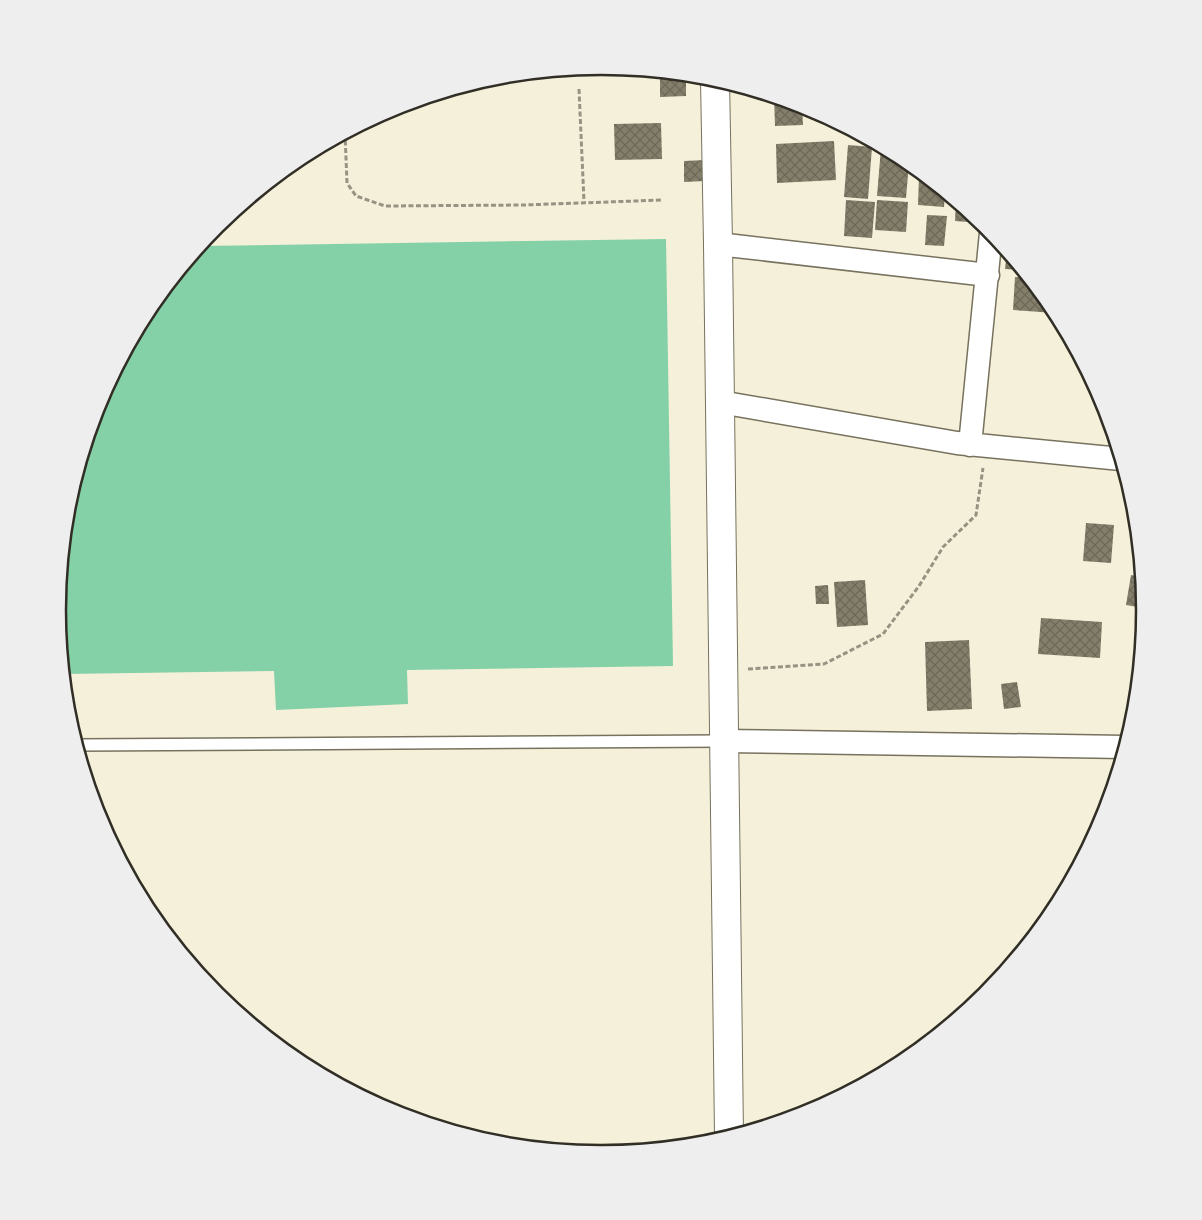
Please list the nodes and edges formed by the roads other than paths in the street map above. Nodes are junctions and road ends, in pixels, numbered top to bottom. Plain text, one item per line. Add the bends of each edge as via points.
1 (715, 88) edge
2 (718, 244) junction
3 (991, 244) edge
4 (988, 276) junction
5 (720, 402) junction
6 (979, 446) junction
7 (1114, 458) edge
8 (723, 740) junction
9 (83, 745) edge
10 (1118, 747) edge
11 (729, 1129) edge

1 - 2 street
2 - 4 street
2 - 5 street
3 - 4 street
4 - 6 street
5 - 6 street
5 - 8 street
6 - 7 street
8 - 9 lane
8 - 10 street
8 - 11 street

